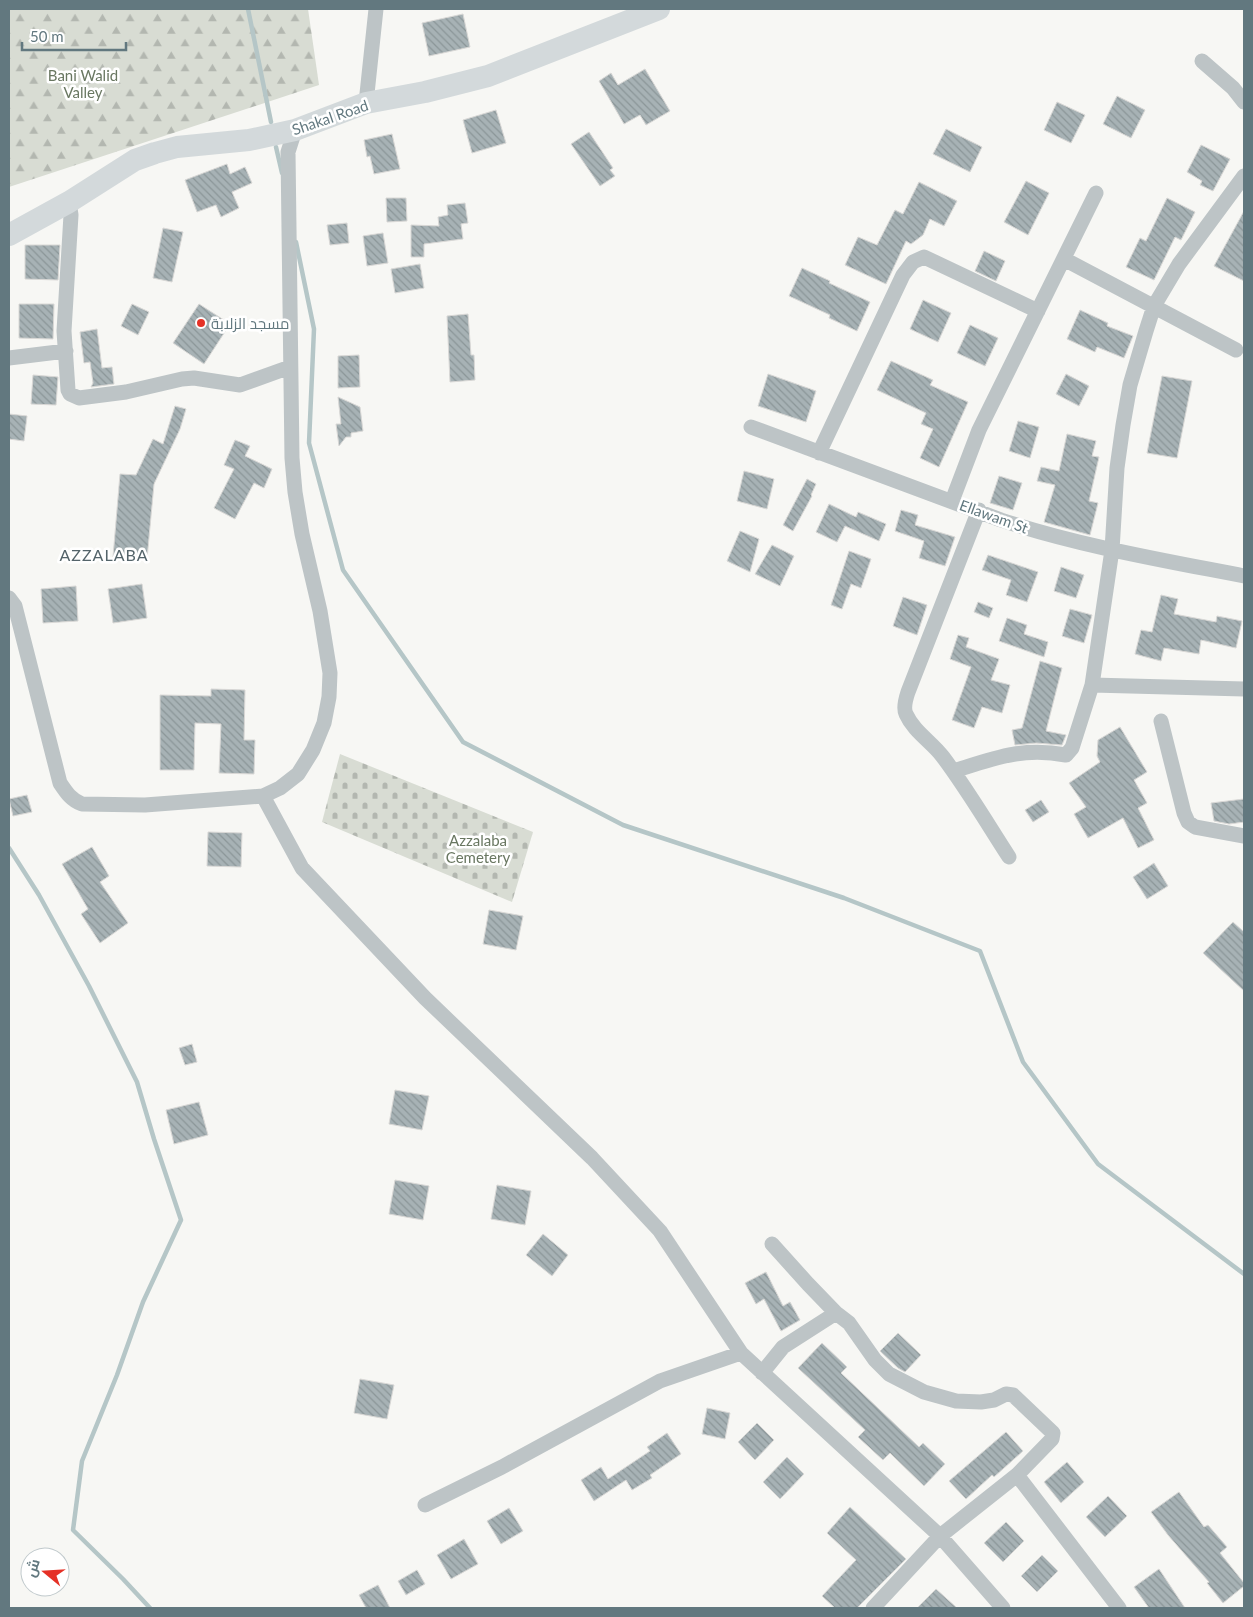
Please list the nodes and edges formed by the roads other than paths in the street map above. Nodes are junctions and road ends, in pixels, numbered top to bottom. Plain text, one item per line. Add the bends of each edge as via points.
1 (376, 9) edge
2 (659, 9) edge
3 (1202, 61) dead end
4 (1244, 102) edge
5 (366, 104) junction
6 (295, 130) junction
7 (1244, 176) edge
8 (1096, 193) dead end
9 (69, 202) junction
10 (9, 235) edge
11 (1064, 259) junction
12 (1154, 306) junction
13 (1038, 311) junction
14 (1236, 350) dead end
15 (66, 351) junction
16 (9, 358) edge
17 (290, 367) junction
18 (751, 427) dead end
19 (820, 453) junction
20 (952, 501) junction
21 (979, 510) junction
22 (1112, 550) junction
23 (1244, 576) edge
24 (9, 598) edge
25 (1092, 685) junction
26 (1244, 689) edge
27 (1161, 721) dead end
28 (954, 771) junction
29 (263, 796) junction
30 (1244, 836) edge
31 (1009, 857) dead end
32 (772, 1244) dead end
33 (836, 1313) junction
34 (741, 1354) junction
35 (762, 1373) junction
36 (1016, 1475) junction
37 (425, 1505) dead end
38 (940, 1536) junction
39 (873, 1608) edge
40 (1003, 1608) edge
41 (1119, 1608) edge

1 - 5 street
2 - 5 main road, Shakal Road via 488,76
3 - 4 street
5 - 6 main road, Shakal Road
6 - 9 main road, Shakal Road via 155,153 135,160
6 - 17 street via 288,152
7 - 12 street via 1179,264
8 - 11 street
9 - 10 main road, Shakal Road
9 - 15 street
11 - 12 street
11 - 13 street
12 - 14 street
12 - 22 street via 1130,385 1123,425
13 - 19 street via 924,257 913,262 903,275
13 - 20 street via 980,430
15 - 16 street
15 - 17 street via 68,390 79,398 194,378 240,385
17 - 29 street via 295,492 320,611 330,673 329,698 324,723 313,750 298,774
18 - 19 street, Ellawam St
19 - 20 street, Ellawam St
20 - 21 street, Ellawam St
21 - 22 street, Ellawam St via 1041,533
21 - 28 street via 908,692 904,711 913,726
22 - 23 street, Ellawam St
22 - 25 street
24 - 29 street via 14,606 60,783 75,801 82,804 145,804
25 - 26 street
25 - 28 street via 1068,754 1035,751 1006,755
27 - 30 street via 1188,822 1201,829
28 - 31 street
29 - 34 street via 302,868 425,998 592,1158 660,1231
32 - 33 street
33 - 35 street via 783,1348
33 - 36 street via 856,1331 865,1347 889,1374 924,1392 956,1401 981,1402 1006,1394 1017,1396 1054,1435
34 - 35 street
34 - 37 street via 660,1381
35 - 38 street
36 - 38 street
36 - 41 street
38 - 39 street
38 - 40 street

